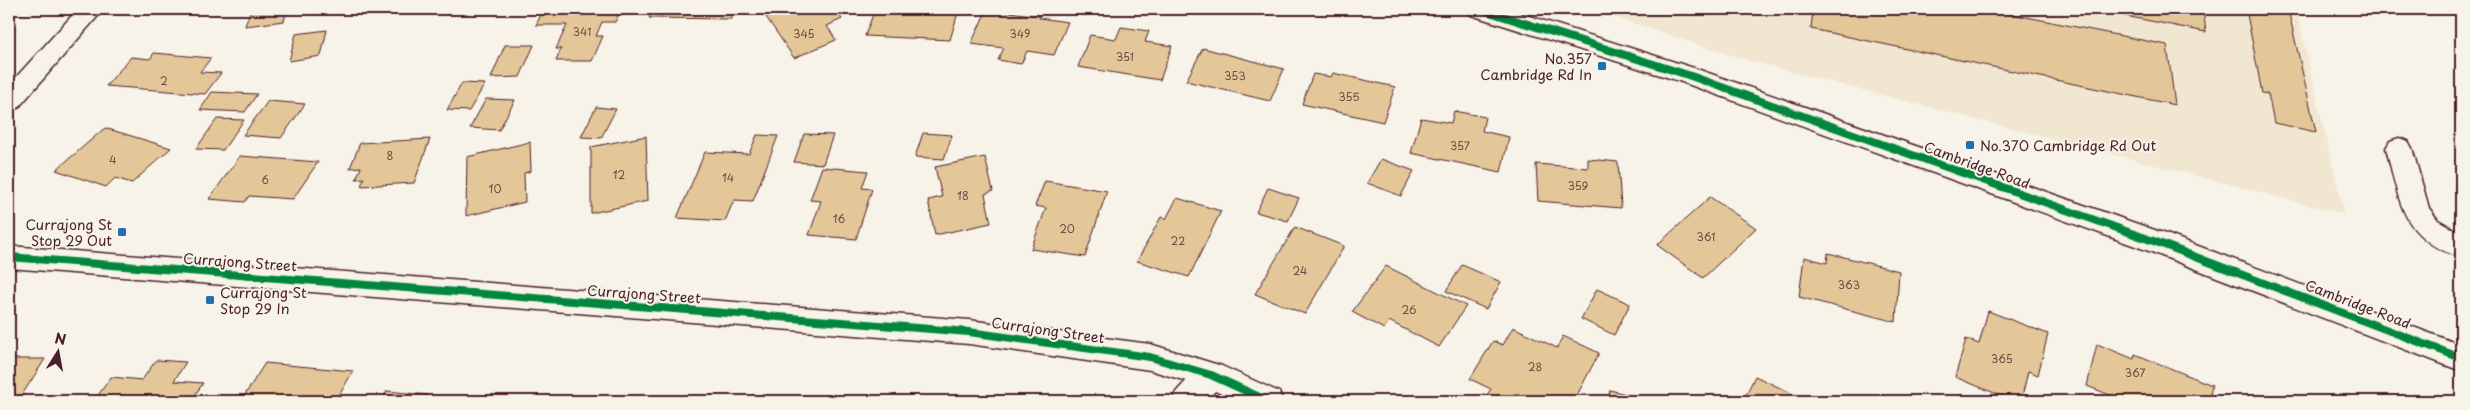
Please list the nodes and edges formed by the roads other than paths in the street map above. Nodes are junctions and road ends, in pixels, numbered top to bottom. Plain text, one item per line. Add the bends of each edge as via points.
1 (92, 9) edge
2 (1480, 9) edge
3 (9, 101) edge
4 (2399, 148) dead end
5 (2461, 246) edge
6 (9, 257) edge
7 (2461, 358) edge
8 (1211, 375) junction
9 (1187, 401) edge
10 (1268, 401) edge

1 - 3 street
2 - 7 street, Cambridge Road via 1688,74 2160,243
4 - 5 street via 2416,211 2428,228
6 - 8 street, Currajong Street via 968,332 1150,357
8 - 9 street
8 - 10 street, Currajong Street

